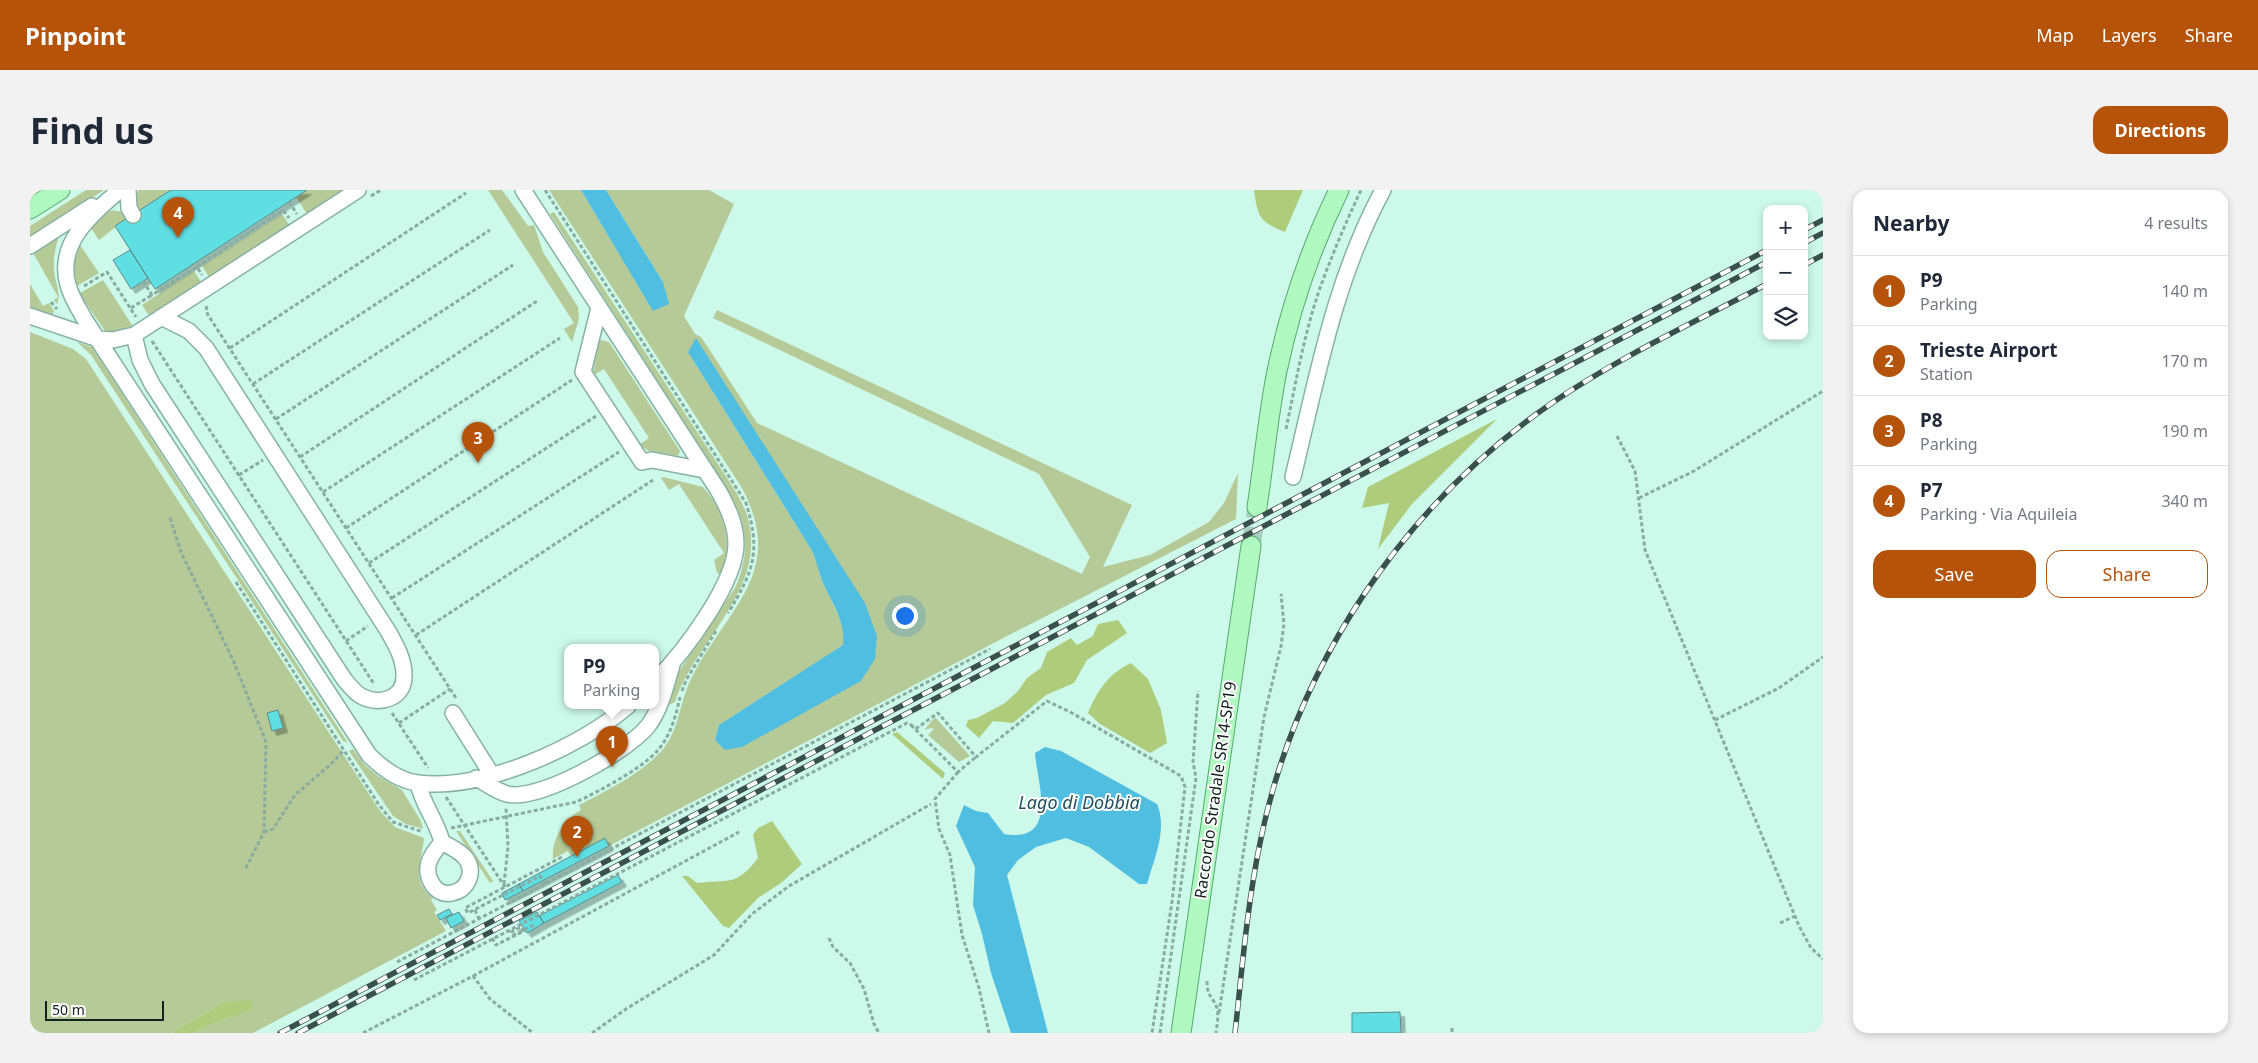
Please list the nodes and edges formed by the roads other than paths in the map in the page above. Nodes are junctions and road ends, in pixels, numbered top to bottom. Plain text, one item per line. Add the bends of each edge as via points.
1 (60, 190) edge
2 (120, 190) edge
3 (128, 190) edge
4 (523, 190) edge
5 (1339, 190) edge
6 (1383, 190) edge
7 (361, 195) edge
8 (30, 209) edge
9 (133, 215) dead end
10 (30, 246) edge
11 (599, 308) junction
12 (30, 316) edge
13 (161, 317) junction
14 (139, 332) junction
15 (98, 339) junction
16 (704, 470) junction
17 (1293, 477) dead end
18 (1257, 507) tunnel mouth
19 (1251, 546) tunnel mouth
20 (674, 659) junction
21 (659, 676) edge
22 (659, 703) edge
23 (457, 709) road end
24 (624, 709) edge
25 (656, 709) edge
26 (492, 775) junction
27 (476, 778) junction
28 (418, 783) junction
29 (442, 842) dead end
30 (1181, 1033) edge

1 - 8 main road
2 - 10 lane
2 - 15 lane via 86,219 71,243 66,259 65,272 71,294
3 - 9 lane via 129,208
4 - 11 lane
5 - 18 main road via 1293,304 1277,372
6 - 17 lane via 1368,218 1336,300
7 - 13 lane
11 - 16 lane
11 - 16 lane via 583,372 642,462 652,460
12 - 15 lane via 54,316
13 - 14 lane
13 - 14 lane via 184,328 206,348 388,631 399,650 404,676 399,691 390,699 376,701 360,696 344,679 152,384 140,360
14 - 15 lane via 113,340
15 - 28 lane via 361,744 380,766
16 - 20 lane via 718,490 734,526 735,560 723,588
19 - 30 main road, Raccordo Stradale SR14-SP19
20 - 21 lane
20 - 22 lane
23 - 26 lane
24 - 26 lane via 572,744
25 - 27 lane via 648,725 628,743 592,767 540,791 525,795 507,794
26 - 27 lane
27 - 28 lane
28 - 29 lane

